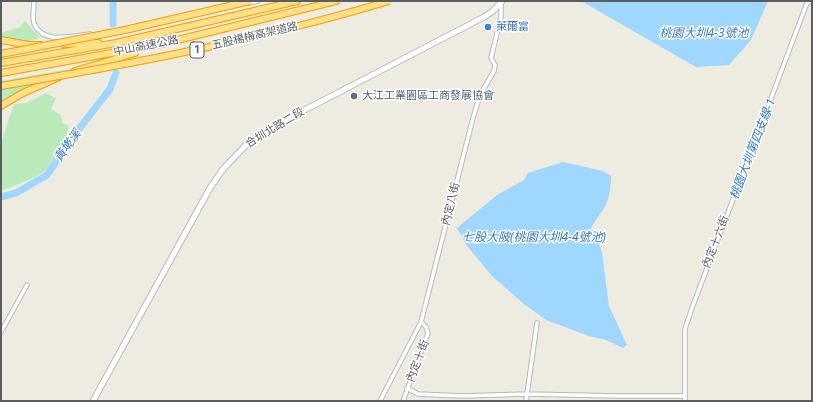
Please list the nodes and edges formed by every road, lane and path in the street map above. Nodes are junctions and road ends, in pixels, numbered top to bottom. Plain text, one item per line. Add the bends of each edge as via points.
1 (34, 1) edge
2 (250, 1) edge
3 (258, 1) edge
4 (297, 1) edge
5 (336, 1) edge
6 (389, 1) edge
7 (810, 1) edge
8 (502, 2) edge
9 (1, 40) edge
10 (116, 43) junction
11 (161, 44) junction
12 (1, 54) edge
13 (1, 64) edge
14 (1, 73) edge
15 (1, 86) edge
16 (1, 106) edge
17 (27, 285) dead end
18 (421, 322) junction
19 (537, 323) dead end
20 (1, 332) edge
21 (408, 388) junction
22 (527, 394) junction
23 (685, 396) junction
24 (93, 401) edge
25 (380, 401) edge
26 (403, 401) edge
27 (526, 401) edge
28 (685, 401) edge

1 - 3 street via 34,22 40,33 49,37 154,26
2 - 12 highway, bridge via 125,30
4 - 10 highway, 中山高速公路 / 1
5 - 11 highway, 中山高速公路 / 1
6 - 15 highway, 五股楊梅高架道路 / 1, bridge via 220,44
7 - 23 street, 內定十六街 via 807,3 708,263 686,327
8 - 18 street, 內定八街 via 491,58 495,65 494,71 480,95 473,118
8 - 24 street, 合圳北路二段 via 484,17 277,125 247,144 223,168 210,188
9 - 10 highway via 29,45
10 - 13 highway, 中山高速公路 / 1
11 - 14 highway, 中山高速公路 / 1
11 - 16 highway via 68,73
17 - 20 street
18 - 21 street, 內定十街 via 428,333
18 - 25 street, 內定八街
19 - 22 street
21 - 22 street via 418,394
21 - 26 street, 內定十街
22 - 23 street
22 - 27 street
23 - 28 street, 內定十六街

